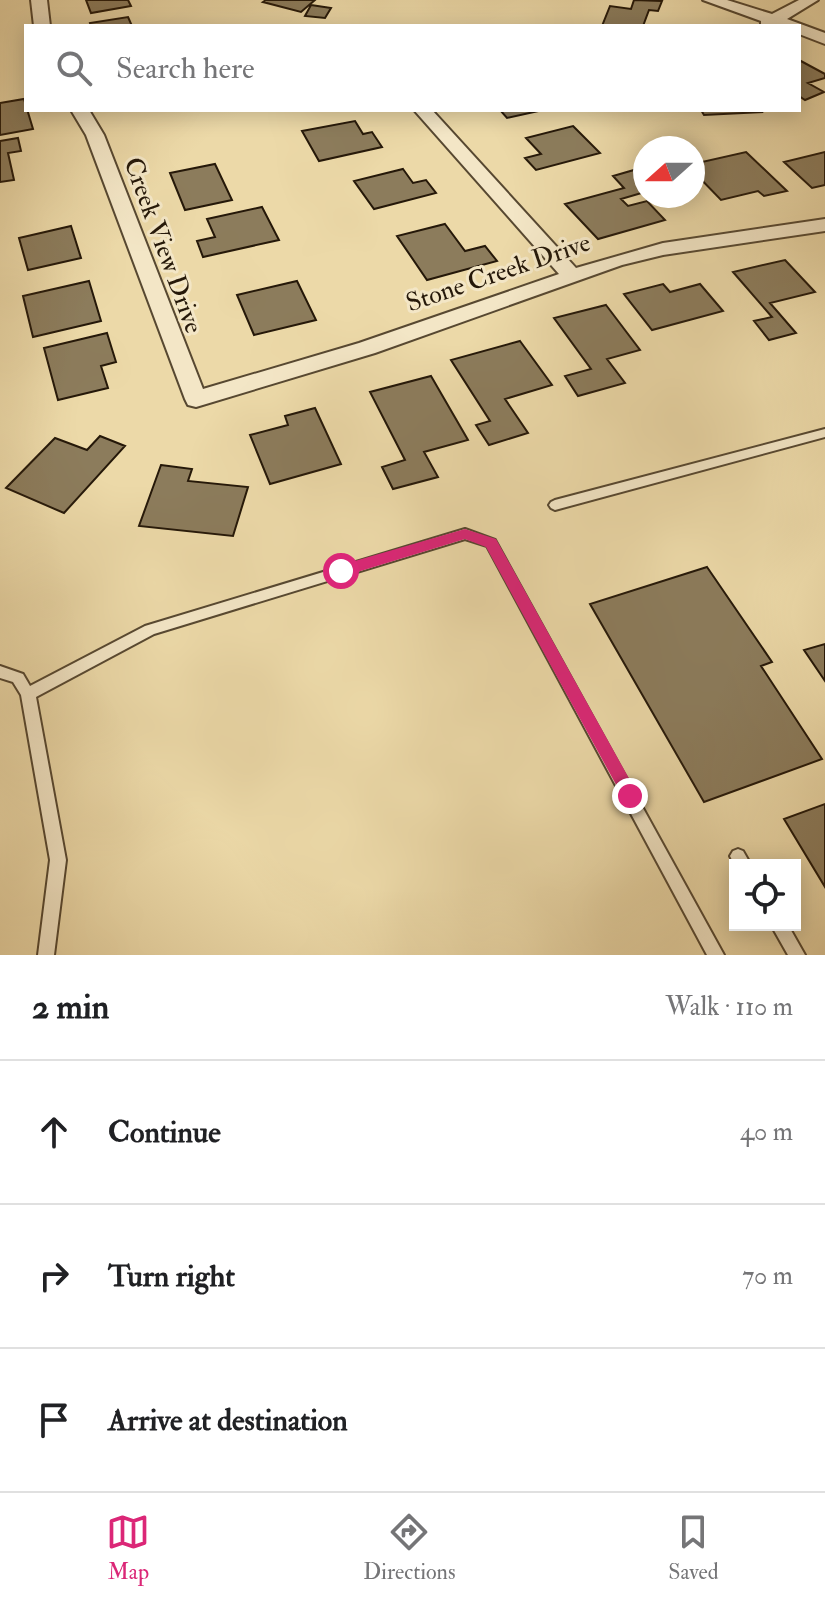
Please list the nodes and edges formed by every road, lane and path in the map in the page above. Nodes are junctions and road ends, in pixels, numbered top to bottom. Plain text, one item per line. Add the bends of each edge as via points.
1 (39, 0) edge
2 (711, 0) edge
3 (810, 0) edge
4 (769, 22) edge
5 (42, 24) edge
6 (801, 29) edge
7 (825, 39) edge
8 (81, 112) edge
9 (425, 112) edge
10 (825, 225) edge
11 (571, 275) junction
12 (196, 399) joint
13 (825, 433) edge
14 (555, 505) dead end
15 (0, 672) edge
16 (28, 694) junction
17 (783, 931) edge
18 (46, 955) edge
19 (716, 955) edge
20 (797, 955) edge

1 - 5 street
2 - 4 street
3 - 4 street
6 - 7 street
8 - 12 street, Creek View Drive via 95,135
9 - 11 street
10 - 11 street, Stone Creek Drive via 663,249
11 - 12 street, Stone Creek Drive via 367,348
13 - 14 lane
15 - 16 lane via 18,678
16 - 18 lane via 58,860
16 - 19 lane via 150,630 465,534 491,543
17 - 20 lane

